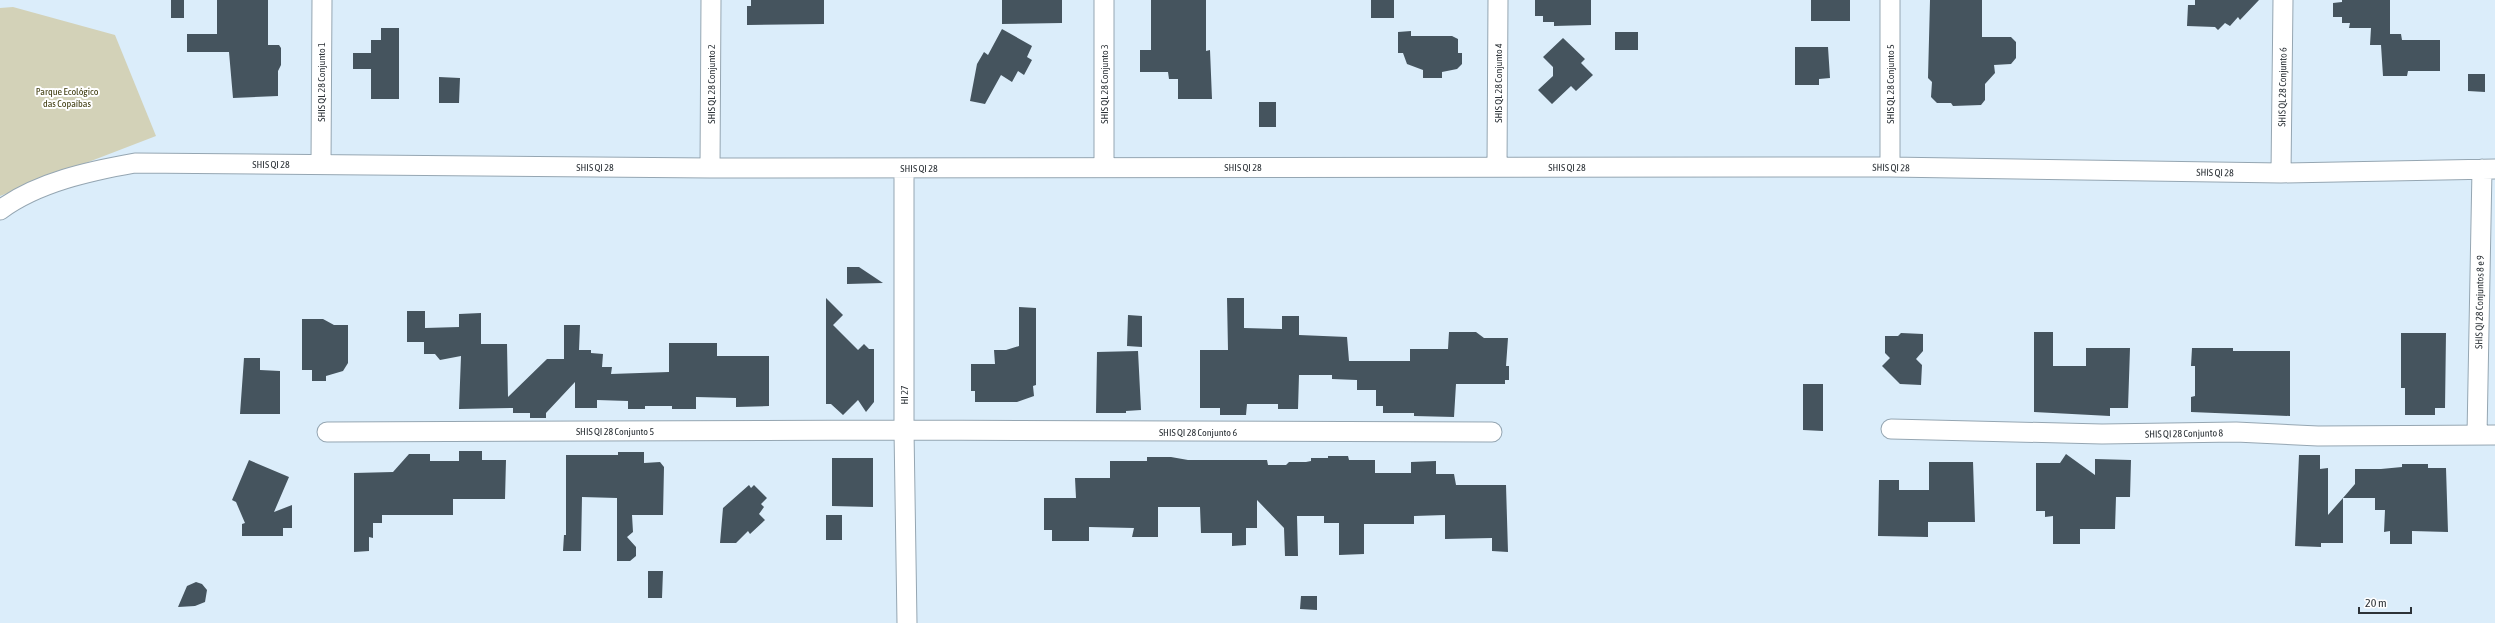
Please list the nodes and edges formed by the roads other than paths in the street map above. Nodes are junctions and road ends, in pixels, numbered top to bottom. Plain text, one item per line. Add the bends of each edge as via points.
1 (322, 0) edge
2 (711, 0) edge
3 (1104, 0) edge
4 (1498, 0) edge
5 (1890, 0) edge
6 (2283, 0) edge
7 (321, 164) junction
8 (1497, 166) junction
9 (1104, 167) junction
10 (1890, 167) junction
11 (710, 168) junction
12 (904, 168) junction
13 (2488, 169) edge
14 (2281, 173) junction
15 (0, 210) edge
16 (904, 430) junction
17 (1891, 430) dead end
18 (327, 432) dead end
19 (1492, 432) dead end
20 (2486, 436) edge
21 (907, 623) edge

1 - 7 street, SHIS QL 28 Conjunto 1
2 - 11 street, SHIS QL 28 Conjunto 2
3 - 9 street, SHIS QL 28 Conjunto 3
4 - 8 street, SHIS QL 28 Conjunto 4
5 - 10 street, SHIS QL 28 Conjunto 5
6 - 14 street, SHIS QL 28 Conjunto 6
7 - 11 street, SHIS QI 28
7 - 15 street, SHIS QI 28 via 135,163 83,174 49,185 10,202
8 - 9 street, SHIS QI 28
8 - 10 street, SHIS QI 28
9 - 12 street, SHIS QI 28
10 - 14 street, SHIS QI 28
11 - 12 street, SHIS QI 28
12 - 16 street, HI 27
13 - 14 street, SHIS QI 28
13 - 20 street, SHIS QI 28 Conjuntos 8 e 9
16 - 18 street, SHIS QI 28 Conjunto 5
16 - 19 street, SHIS QI 28 Conjunto 6
16 - 21 street, HI 27
17 - 20 street, SHIS QI 28 Conjunto 8

